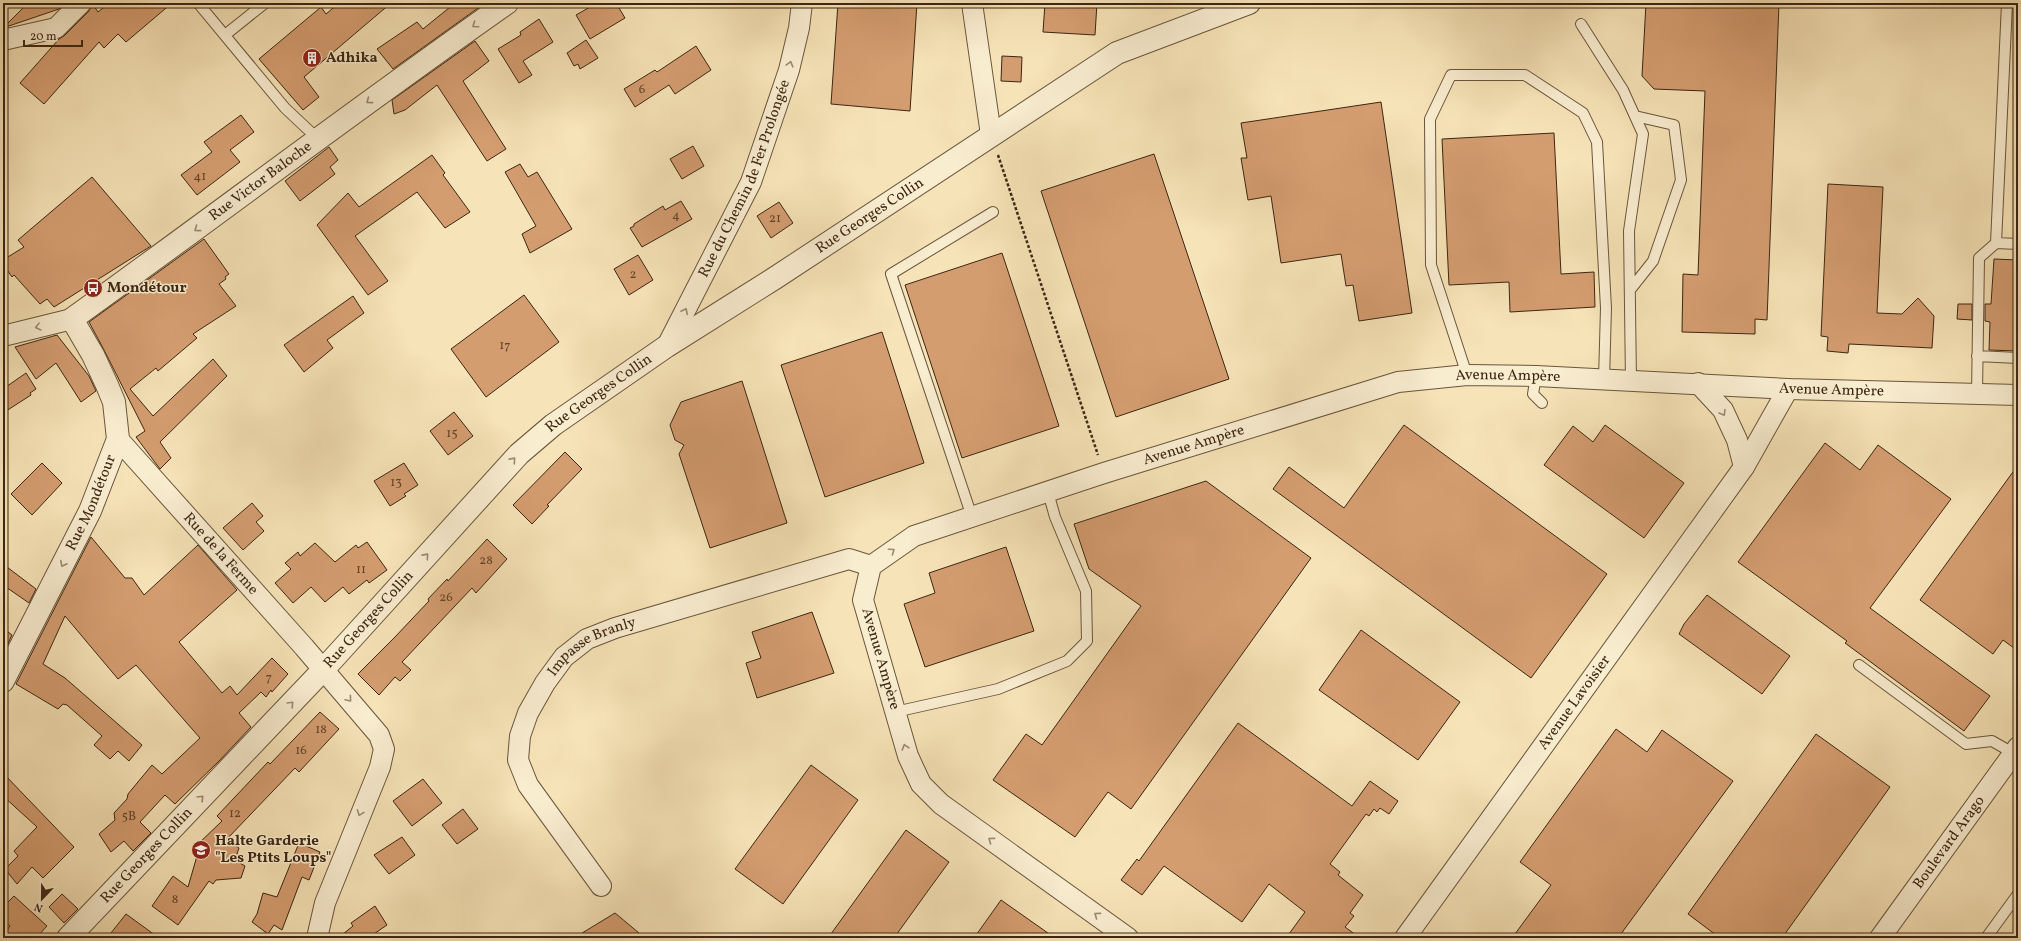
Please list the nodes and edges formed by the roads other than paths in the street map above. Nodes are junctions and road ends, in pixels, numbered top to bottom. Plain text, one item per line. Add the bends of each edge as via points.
1 (81, 3) edge
2 (198, 3) edge
3 (265, 3) edge
4 (506, 3) edge
5 (802, 3) edge
6 (972, 3) edge
7 (1249, 3) edge
8 (2007, 3) edge
9 (1581, 24) dead end
10 (225, 35) junction
11 (3, 40) edge
12 (1635, 116) junction
13 (992, 134) junction
14 (318, 139) junction
15 (993, 212) dead end
16 (1996, 243) junction
17 (2018, 244) edge
18 (1630, 290) junction
19 (72, 319) junction
20 (3, 336) edge
21 (667, 346) junction
22 (1978, 356) junction
23 (2018, 358) edge
24 (1466, 375) junction
25 (1536, 376) junction
26 (1604, 380) junction
27 (1631, 381) junction
28 (1698, 383) junction
29 (1788, 389) junction
30 (1977, 394) junction
31 (2018, 396) edge
32 (1542, 403) dead end
33 (118, 439) junction
34 (1744, 466) junction
35 (1048, 492) junction
36 (972, 517) junction
37 (870, 566) junction
38 (1859, 665) dead end
39 (323, 670) junction
40 (3, 681) edge
41 (895, 712) junction
42 (2016, 750) edge
43 (601, 886) dead end
44 (2018, 894) edge
45 (68, 938) edge
46 (317, 938) edge
47 (1128, 938) edge
48 (1406, 938) edge
49 (1880, 938) edge
50 (1986, 938) edge

1 - 11 street via 56,28
2 - 10 lane
3 - 10 lane
4 -> 14 street, Rue Victor Baloche
21 -> 5 street, Rue du Chemin de Fer Prolongée via 751,182 789,70
6 - 13 street
7 - 13 street, Rue Georges Collin via 1117,53
8 - 16 lane
9 - 12 lane via 1623,90
10 - 14 lane via 286,108
12 - 18 lane via 1643,134 1629,231
12 - 18 lane via 1674,125 1681,180 1653,261
13 - 21 street, Rue Georges Collin via 775,278
14 -> 19 street, Rue Victor Baloche
15 - 36 lane via 891,274
16 - 17 lane
16 - 22 lane via 1979,258
18 - 27 lane
19 -> 20 street, Rue Victor Baloche
19 - 33 street, Rue Mondétour via 94,355 114,402
39 -> 21 street, Rue Georges Collin via 519,454 553,425
22 - 23 lane
22 - 30 lane
24 - 25 street, Avenue Ampère
24 - 26 lane via 1431,266 1430,119 1451,75 1525,75 1583,113 1597,142 1606,308
24 - 35 street, Avenue Ampère via 1398,382
25 - 26 street, Avenue Ampère
25 - 32 lane via 1534,394
26 - 27 street, Avenue Ampère
27 - 28 street, Avenue Ampère
28 - 29 street, Avenue Ampère
28 -> 34 street via 1723,410 1737,440
29 - 30 street, Avenue Ampère
29 - 34 street, Avenue Lavoisier
30 - 31 street, Avenue Ampère
33 - 39 street, Rue de la Ferme
33 -> 40 street, Rue Mondétour via 90,511
34 - 48 street, Avenue Lavoisier
35 - 36 street, Avenue Ampère
35 - 41 lane via 1055,517 1086,591 1087,641 1067,661 998,689
37 -> 36 street, Avenue Ampère via 914,536
37 - 41 street, Avenue Ampère via 862,600
37 - 43 street, Impasse Branly via 848,559 614,628 587,639 564,658 545,683 528,713 520,736 518,760 528,785
38 - 42 lane via 1966,744 1992,741
45 -> 39 street, Rue Georges Collin
39 -> 46 street, Rue de la Ferme via 379,735 384,748 380,767 325,902
47 -> 41 street, Avenue Ampère via 936,799 921,784 908,756
42 - 49 street, Boulevard Arago
44 - 50 lane

